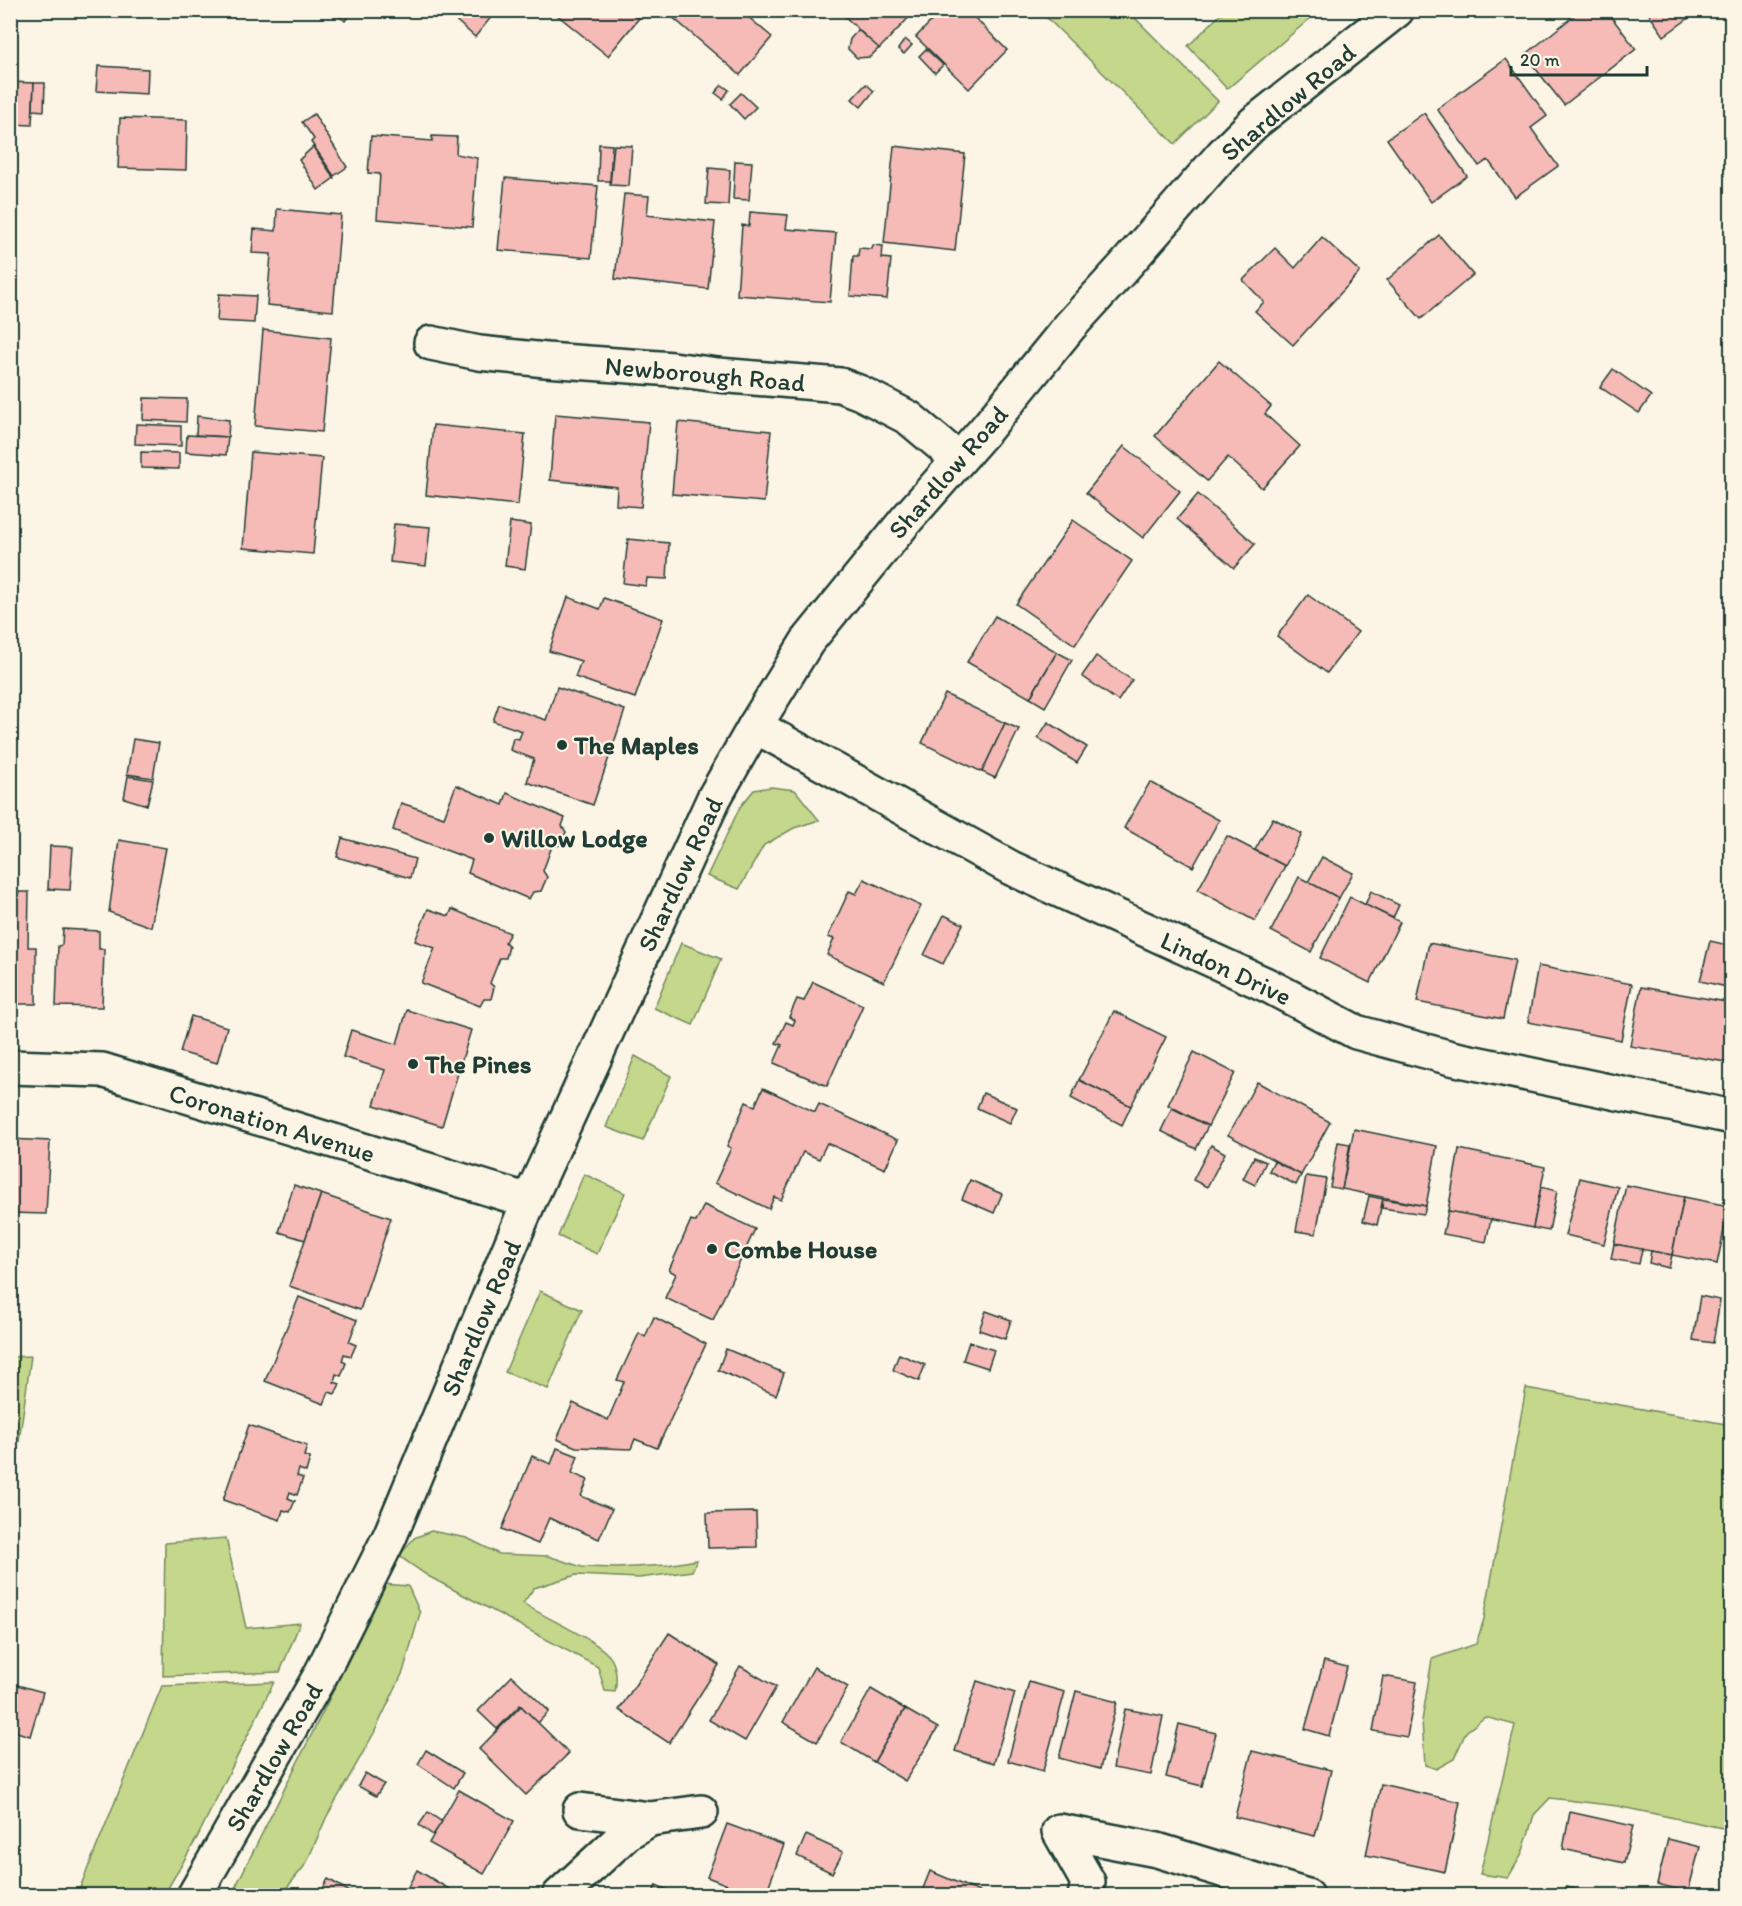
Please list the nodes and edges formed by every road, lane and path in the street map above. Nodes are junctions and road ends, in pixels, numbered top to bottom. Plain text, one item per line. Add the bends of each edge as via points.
1 (1397, 10) edge
2 (431, 343) dead end
3 (958, 459) junction
4 (755, 726) junction
5 (10, 1067) edge
6 (1731, 1117) edge
7 (529, 1201) junction
8 (580, 1810) dead end
9 (701, 1812) dead end
10 (650, 1819) junction
11 (194, 1896) edge
12 (559, 1896) edge
13 (1085, 1896) edge
14 (1307, 1896) edge

1 - 3 street, Shardlow Road via 1254,123 1223,154
2 - 3 street, Newborough Road via 478,353 546,360 840,385 909,418
3 - 4 street, Shardlow Road via 807,642
4 - 6 street, Lindon Drive via 1011,868 1269,986 1356,1032 1451,1058
4 - 7 street, Shardlow Road via 714,798
5 - 7 street, Coronation Avenue via 102,1070
7 - 11 street, Shardlow Road via 390,1536 321,1676
8 - 10 street
9 - 10 street
10 - 12 street via 627,1833
13 - 14 street via 1088,1882 1059,1831 1157,1850

